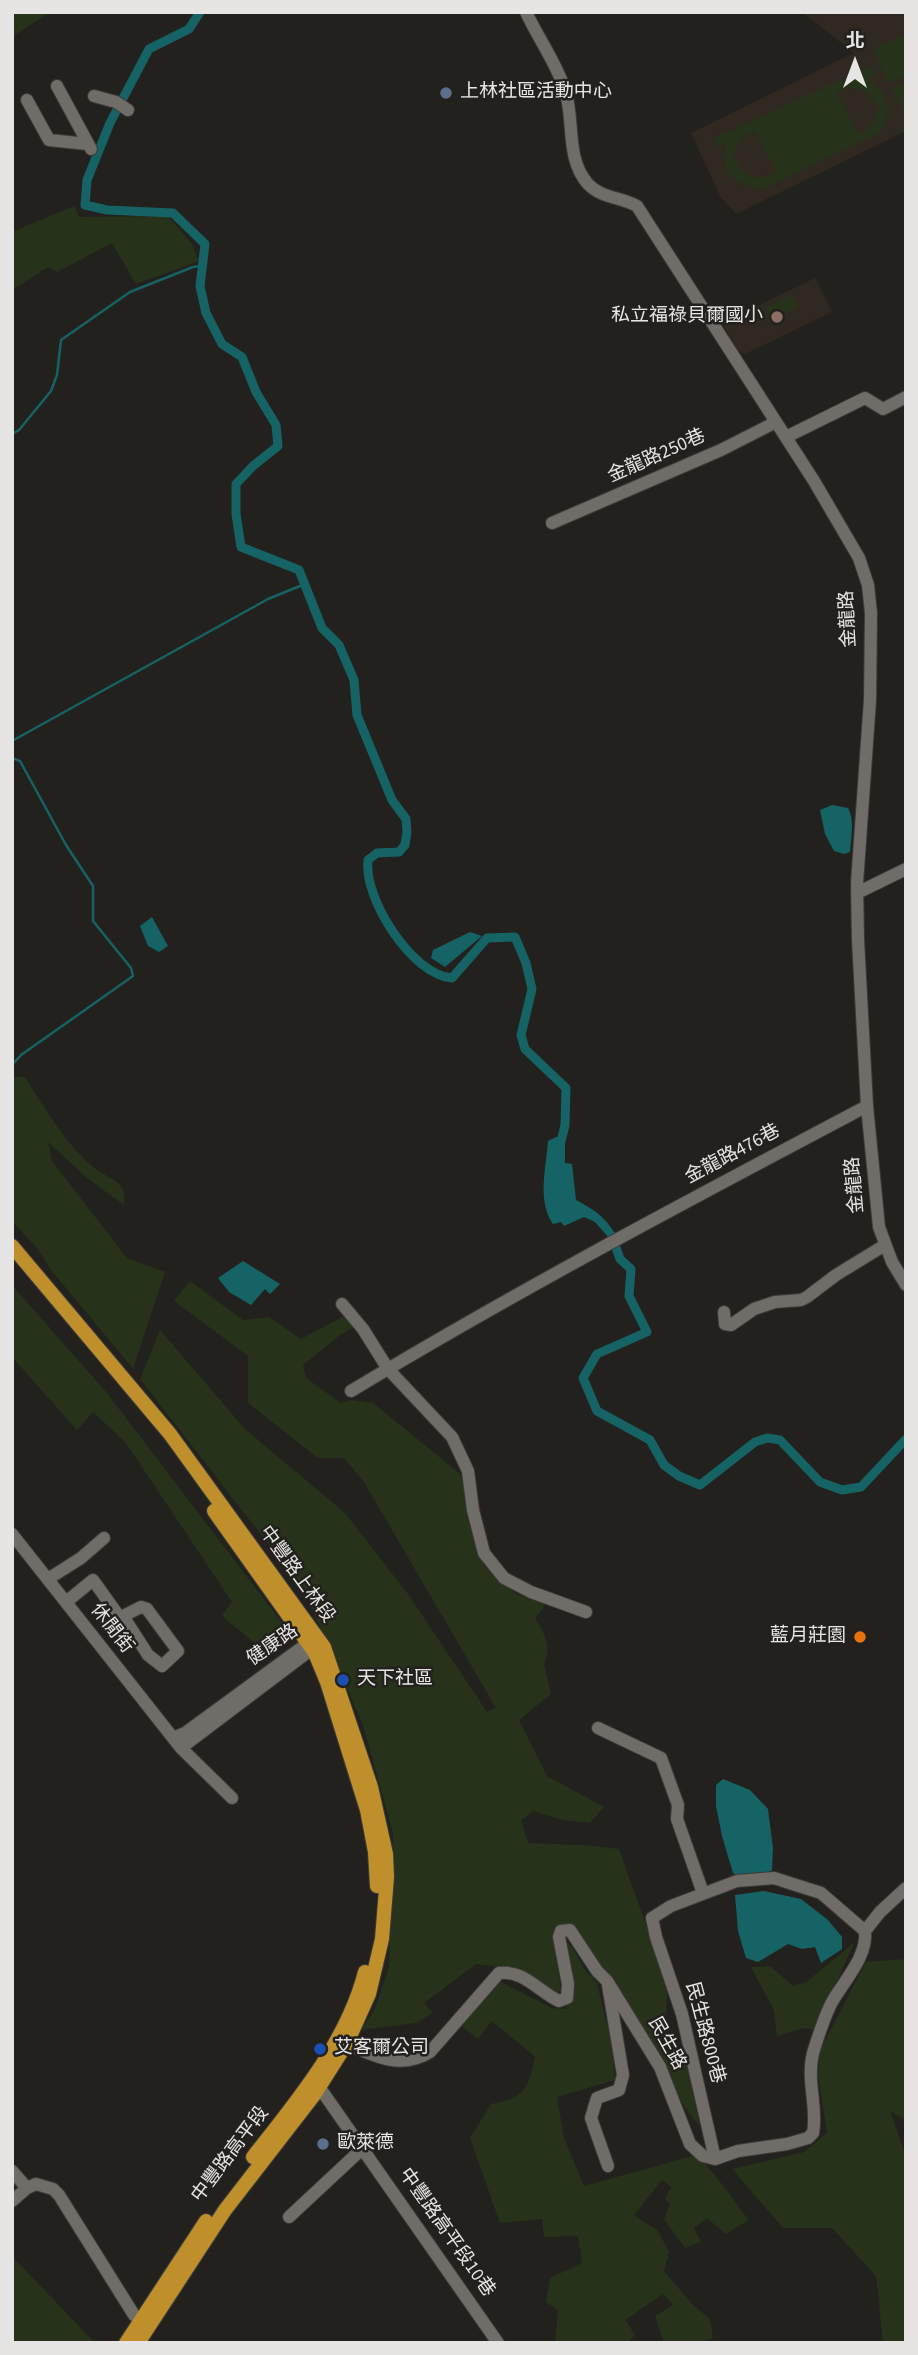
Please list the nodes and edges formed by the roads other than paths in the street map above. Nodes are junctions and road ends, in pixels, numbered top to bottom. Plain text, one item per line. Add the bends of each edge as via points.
1 (526, 12) edge
2 (57, 86) dead end
3 (94, 96) dead end
4 (27, 100) dead end
5 (128, 110) dead end
6 (906, 397) edge
7 (776, 422) junction
8 (786, 437) junction
9 (552, 523) dead end
10 (906, 869) edge
11 (858, 893) junction
12 (867, 1106) junction
13 (885, 1245) junction
14 (12, 1246) edge
15 (12, 1259) edge
16 (906, 1285) edge
17 (342, 1304) dead end
18 (724, 1312) dead end
19 (388, 1369) junction
20 (351, 1391) dead end
21 (12, 1534) edge
22 (104, 1538) dead end
23 (48, 1579) junction
24 (66, 1602) junction
25 (586, 1612) dead end
26 (123, 1616) junction
27 (313, 1644) junction
28 (598, 1728) dead end
29 (177, 1743) junction
30 (232, 1798) dead end
31 (906, 1888) edge
32 (704, 1893) junction
33 (865, 1931) junction
34 (607, 1981) junction
35 (365, 1991) joint
36 (342, 2042) junction
37 (316, 2081) junction
38 (363, 2148) junction
39 (715, 2160) junction
40 (608, 2166) dead end
41 (12, 2171) edge
42 (32, 2186) junction
43 (12, 2201) edge
44 (289, 2217) dead end
45 (145, 2324) junction
46 (126, 2343) edge
47 (138, 2343) edge
48 (498, 2343) edge

1 - 7 street, 金龍路 via 566,93 570,135 586,182 600,194 637,206
2 - 4 street via 89,147 49,140
3 - 5 street
6 - 8 street via 883,409 865,398
7 - 8 street, 金龍路
7 - 9 street, 金龍路250巷
8 - 11 street, 金龍路 via 859,558 868,585 870,700
10 - 11 street
11 - 12 street, 金龍路
12 - 13 street, 金龍路 via 879,1227
12 - 19 street, 金龍路476巷 via 613,1240
13 - 16 street, 金龍路
13 - 18 street via 800,1300 754,1309 731,1325 725,1324
14 - 27 main road, 中豐路上林段 via 170,1434
15 - 27 main road, 中豐路上林段 via 167,1444
17 - 19 street
19 - 20 street, 金龍路476巷
19 - 25 street via 452,1437 468,1471 484,1553 504,1578
21 - 23 street, 休閒街
22 - 23 street
23 - 24 street, 休閒街
24 - 26 street via 93,1580
24 - 29 street, 休閒街
26 - 26 street via 148,1655 162,1666 178,1651 147,1609 141,1607
27 - 29 street, 健康路
27 - 35 main road, 中豐路上林段 via 336,1679 367,1790 378,1879
28 - 32 street via 661,1758
29 - 30 street, 休閒街
31 - 33 street
32 - 33 street via 737,1881 787,1881 821,1893
32 - 39 street, 民生路800巷 via 652,1918 682,2014
33 - 39 street via 867,1944 830,2005 814,2052 810,2078 813,2133 799,2142 738,2151
34 - 36 street, 民生路 via 573,1932 566,1929 561,1931 559,1943 567,1998 551,1997 519,1973 499,1973 421,2058 389,2061
34 - 39 street, 民生路 via 660,2067 690,2144
34 - 40 street via 623,2074 619,2090 597,2098 591,2118
35 - 36 main road, 中豐路高平段
36 - 37 main road, 中豐路高平段
37 - 38 street, 中豐路高平段10巷
37 - 45 main road, 中豐路高平段 via 216,2206
38 - 44 street
38 - 48 street, 中豐路高平段10巷
41 - 42 street
42 - 43 street
42 - 45 street via 59,2194 134,2315
45 - 46 main road, 中豐路高平段
45 - 47 main road, 中豐路高平段

